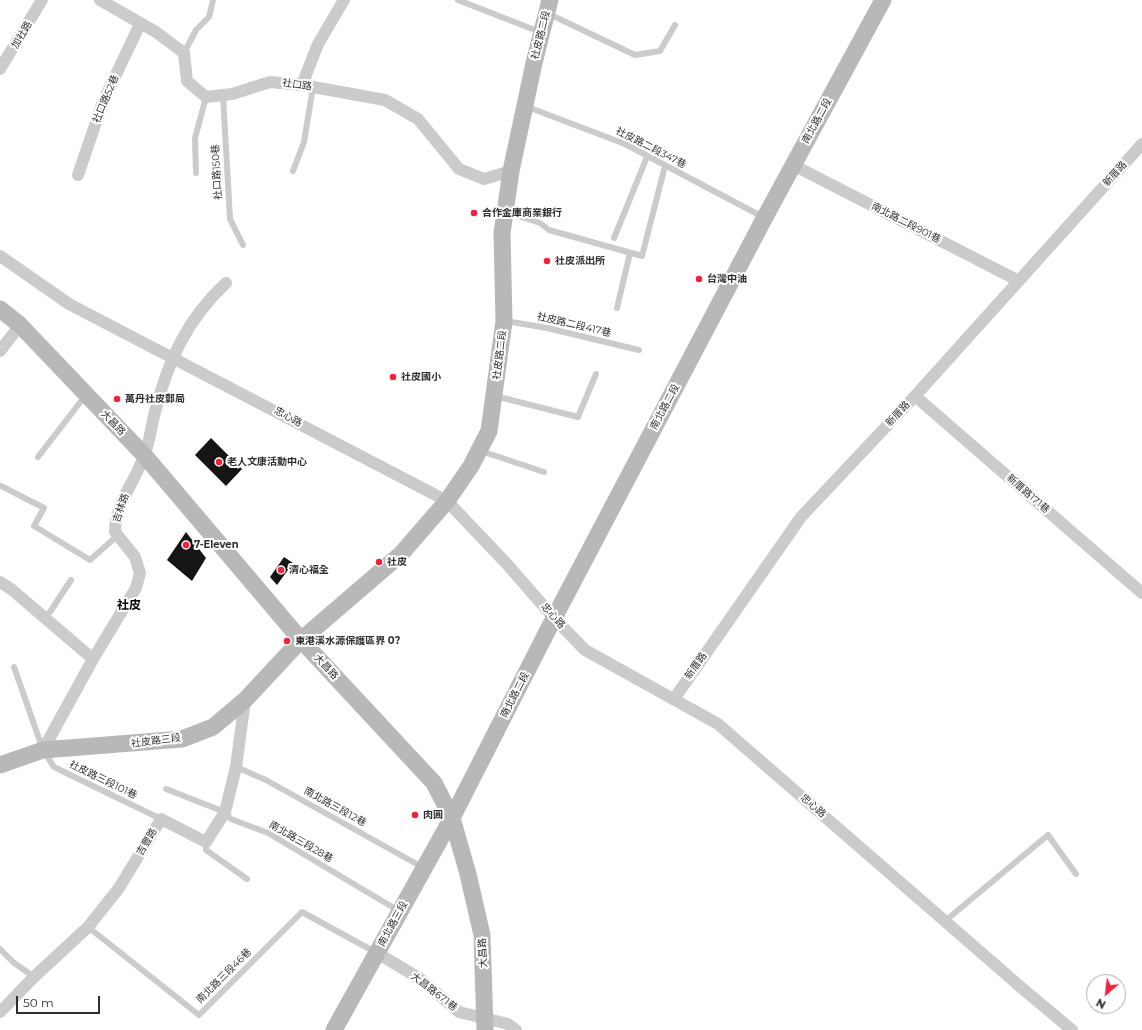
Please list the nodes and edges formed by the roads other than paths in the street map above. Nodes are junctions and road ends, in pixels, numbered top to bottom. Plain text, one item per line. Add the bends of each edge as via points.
1 (42, 0) edge
2 (100, 0) edge
3 (213, 0) edge
4 (344, 0) edge
5 (458, 0) edge
6 (883, 0) edge
7 (548, 7) edge
8 (140, 24) junction
9 (675, 25) dead end
10 (542, 33) junction
11 (184, 53) junction
12 (0, 69) edge
13 (308, 86) junction
14 (223, 95) junction
15 (206, 98) junction
16 (524, 106) junction
17 (1142, 144) edge
18 (647, 156) junction
19 (793, 165) junction
20 (665, 166) junction
21 (293, 171) dead end
22 (511, 171) junction
23 (196, 173) dead end
24 (78, 175) dead end
25 (505, 212) junction
26 (765, 217) junction
27 (614, 238) dead end
28 (243, 245) dead end
29 (630, 253) junction
30 (0, 256) edge
31 (1020, 281) junction
32 (226, 283) dead end
33 (617, 308) dead end
34 (0, 309) edge
35 (504, 321) junction
36 (20, 325) junction
37 (639, 350) dead end
38 (0, 351) edge
39 (173, 357) junction
40 (596, 374) dead end
41 (86, 395) junction
42 (495, 396) junction
43 (915, 396) junction
44 (480, 450) junction
45 (145, 456) junction
46 (38, 457) dead end
47 (544, 472) dead end
48 (1, 486) edge
49 (447, 501) junction
50 (117, 536) junction
51 (71, 580) dead end
52 (0, 582) edge
53 (1142, 593) edge
54 (46, 618) junction
55 (554, 618) junction
56 (302, 640) junction
57 (93, 659) junction
58 (14, 667) dead end
59 (674, 699) junction
60 (246, 700) junction
61 (43, 750) junction
62 (0, 765) edge
63 (236, 767) junction
64 (166, 789) dead end
65 (225, 812) junction
66 (452, 818) junction
67 (161, 819) junction
68 (206, 842) junction
69 (424, 868) junction
70 (1076, 874) dead end
71 (247, 879) dead end
72 (400, 912) junction
73 (945, 921) junction
74 (88, 928) junction
75 (0, 949) edge
76 (376, 953) junction
77 (34, 977) junction
78 (0, 1012) edge
79 (485, 1024) edge
80 (334, 1030) edge
81 (516, 1030) edge
82 (1072, 1030) edge

1 - 12 street, 加社路
2 - 8 street
3 - 11 lane via 209,17 196,30
4 - 13 street via 318,44
5 - 10 lane
6 - 19 street, 南北路二段
7 - 9 lane via 635,55 660,51
7 - 10 street, 社皮路二段
8 - 11 street via 156,32
8 - 24 street, 社口路52巷 via 103,102
10 - 16 street, 社皮路二段
11 - 15 street via 187,81
13 - 14 street, 社口路 via 270,82
13 - 21 lane via 304,142
13 - 22 street, 社口路 via 385,100 418,119 459,169 484,179
14 - 15 street, 社口路
14 - 28 lane, 社口路150巷 via 230,219
15 - 23 lane via 195,138
16 - 18 lane, 社皮路二段347巷 via 625,144
16 - 22 street, 社皮路二段
17 - 31 street, 新厝路
18 - 20 lane, 社皮路二段347巷
18 - 27 lane
19 - 26 street, 南北路二段
19 - 31 street, 南北路二段901巷
20 - 26 lane, 社皮路二段347巷
20 - 29 lane via 642,256
22 - 25 street, 社皮路二段
25 - 29 lane via 540,223 549,230
25 - 35 street, 社皮路二段 via 502,234
26 - 55 street, 南北路二段
29 - 33 lane
30 - 39 street, 忠心路 via 69,304
31 - 43 street, 新厝路
32 - 39 street, 吉林路 via 208,300 192,321
34 - 36 street, 大昌路
35 - 37 lane, 社皮路二段417巷
35 - 42 street, 社皮路二段
36 - 38 street
36 - 41 street, 大昌路
39 - 45 street, 吉林路 via 163,384
39 - 49 street, 忠心路
40 - 42 lane via 578,416
41 - 45 street, 大昌路
41 - 46 lane
42 - 44 street, 社皮路二段 via 489,431
43 - 53 street, 新厝路171巷
43 - 59 street, 新厝路 via 801,517
44 - 47 lane
44 - 49 street, 社皮路二段
45 - 50 street, 吉林路 via 115,521 114,532
45 - 56 street, 大昌路
48 - 50 lane via 44,508 34,526 90,560
49 - 55 street, 忠心路
49 - 56 street, 社皮路二段 via 401,554
50 - 57 street, 吉林路 via 135,557 140,573 136,588
51 - 54 lane
52 - 54 street
54 - 57 street
55 - 59 street, 忠心路 via 585,650
55 - 66 street, 南北路二段
56 - 60 street, 社皮路三段
56 - 66 street, 大昌路 via 434,783
57 - 61 street, 吉林路
58 - 61 lane, 社皮路三段101巷
59 - 73 street, 忠心路 via 718,724
60 - 61 street, 社皮路三段 via 213,727 182,739
60 - 63 street
61 - 62 street, 社皮路三段
61 - 67 lane, 社皮路三段101巷 via 54,767
63 - 65 street
63 - 69 lane, 南北路三段12巷 via 279,787
64 - 65 lane, 南北路三段28巷
65 - 68 street
65 - 72 lane, 南北路三段28巷 via 231,819 268,833
66 - 69 street, 南北路三段
66 - 79 street, 大昌路 via 482,935
67 - 68 street, 吉豐路
67 - 74 street, 吉豐路 via 120,888
68 - 71 lane via 206,850
69 - 72 street, 南北路三段
70 - 73 lane via 1048,835
72 - 76 street, 南北路三段
73 - 82 street, 忠心路
74 - 76 lane, 南北路三段46巷 via 199,1015 302,912
74 - 77 street, 吉豐路
75 - 77 lane
76 - 79 street, 大昌路671巷 via 419,978 459,1012
76 - 80 street, 南北路三段
77 - 78 street, 吉豐路
79 - 81 street, 大昌路671巷 via 508,1024

